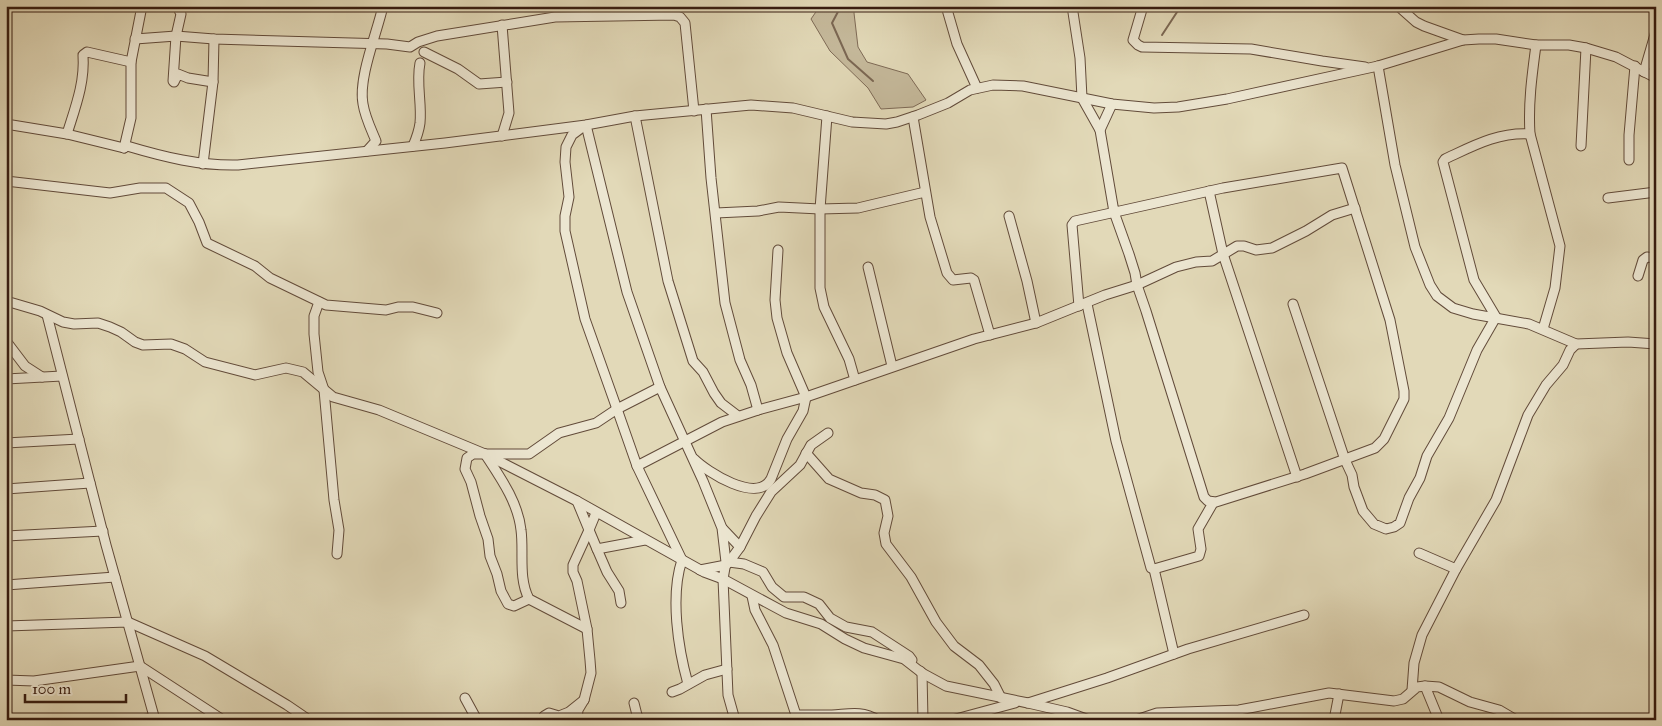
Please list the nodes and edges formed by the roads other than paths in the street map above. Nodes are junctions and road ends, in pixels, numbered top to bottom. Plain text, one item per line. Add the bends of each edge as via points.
1 (142, 6) edge
2 (178, 6) edge
3 (383, 6) edge
4 (946, 6) edge
5 (1072, 6) edge
6 (1143, 6) edge
7 (1398, 6) edge
8 (502, 25) junction
9 (1656, 31) edge
10 (176, 36) junction
11 (135, 39) junction
12 (214, 39) junction
13 (1463, 40) junction
14 (373, 44) junction
15 (1536, 45) junction
16 (1586, 48) junction
17 (424, 52) dead end
18 (131, 62) junction
19 (420, 63) dead end
20 (1635, 66) junction
21 (1374, 67) junction
22 (1644, 72) junction
23 (1656, 78) edge
24 (213, 82) junction
25 (506, 82) junction
26 (977, 88) junction
27 (1082, 98) junction
28 (1112, 104) junction
29 (706, 109) junction
30 (694, 111) junction
31 (636, 116) junction
32 (827, 116) junction
33 (913, 117) junction
34 (6, 124) edge
35 (586, 125) junction
36 (1100, 130) junction
37 (67, 134) junction
38 (1530, 134) junction
39 (502, 136) junction
40 (413, 146) junction
41 (1581, 146) dead end
42 (124, 148) junction
43 (367, 151) junction
44 (1629, 160) dead end
45 (203, 164) junction
46 (6, 181) edge
47 (1209, 191) junction
48 (925, 192) junction
49 (1656, 192) edge
50 (1608, 198) dead end
51 (1355, 208) junction
52 (820, 209) junction
53 (1114, 212) junction
54 (716, 213) junction
55 (1009, 216) dead end
56 (778, 250) dead end
57 (1222, 254) junction
58 (1656, 258) edge
59 (868, 267) dead end
60 (1638, 276) dead end
61 (1136, 285) junction
62 (6, 301) edge
63 (320, 302) junction
64 (1293, 304) dead end
65 (1083, 305) junction
66 (436, 313) dead end
67 (47, 315) junction
68 (1496, 317) junction
69 (1036, 323) junction
70 (1543, 329) junction
71 (990, 335) junction
72 (6, 341) edge
73 (1576, 344) junction
74 (1656, 344) edge
75 (892, 366) junction
76 (62, 376) junction
77 (42, 377) junction
78 (6, 379) edge
79 (855, 380) junction
80 (660, 387) junction
81 (324, 390) junction
82 (806, 398) junction
83 (617, 409) junction
84 (758, 410) junction
85 (738, 416) junction
86 (828, 433) dead end
87 (79, 438) junction
88 (684, 440) junction
89 (6, 443) edge
90 (689, 453) junction
91 (806, 453) junction
92 (485, 454) junction
93 (1345, 460) junction
94 (638, 466) junction
95 (1297, 477) junction
96 (90, 483) junction
97 (6, 488) edge
98 (576, 501) junction
99 (1213, 502) junction
100 (596, 513) junction
101 (722, 528) junction
102 (589, 530) junction
103 (103, 531) junction
104 (6, 536) edge
105 (645, 540) junction
106 (740, 547) junction
107 (597, 549) junction
108 (337, 554) dead end
109 (1419, 554) dead end
110 (682, 560) junction
111 (728, 564) junction
112 (1154, 569) junction
113 (1456, 569) junction
114 (700, 570) junction
115 (116, 577) junction
116 (723, 579) junction
117 (6, 585) edge
118 (752, 596) junction
119 (529, 599) junction
120 (621, 603) dead end
121 (1304, 615) dead end
122 (128, 622) junction
123 (6, 626) edge
124 (587, 630) junction
125 (1174, 654) junction
126 (140, 666) junction
127 (727, 669) junction
128 (922, 673) junction
129 (6, 680) edge
130 (688, 684) junction
131 (1425, 686) junction
132 (1412, 690) junction
133 (672, 692) dead end
134 (1339, 694) junction
135 (465, 698) dead end
136 (1001, 698) junction
137 (584, 700) junction
138 (1018, 702) junction
139 (634, 703) dead end
140 (1028, 703) junction
141 (155, 719) edge
142 (141, 720) edge
143 (223, 720) edge
144 (309, 720) edge
145 (477, 720) edge
146 (545, 720) edge
147 (577, 720) edge
148 (640, 720) edge
149 (735, 720) edge
150 (878, 720) edge
151 (923, 720) edge
152 (952, 720) edge
153 (1089, 720) edge
154 (1136, 720) edge
155 (1334, 720) edge
156 (1440, 720) edge
157 (1516, 720) edge

1 - 11 street
2 - 10 street via 182,14
3 - 14 street
4 - 26 street via 957,44
5 - 27 street
6 - 21 street via 1132,40 1142,47 1252,49
7 - 13 street via 1416,22
8 - 14 street via 437,36 410,47
8 - 25 street
8 - 30 street via 555,17 680,17 685,23
9 - 22 street
10 - 11 street
10 - 12 street
10 - 24 street via 173,81 178,74
11 - 18 street
12 - 14 street
12 - 24 street
13 - 15 street via 1496,39
13 - 21 street
14 - 43 street via 366,68 363,104 376,141
15 - 16 street
15 - 38 street
16 - 20 street
16 - 41 street
17 - 25 street via 479,84
18 - 37 street via 85,54 79,97
18 - 42 street via 131,118
19 - 40 street via 420,121
20 - 22 street
20 - 44 street
21 - 28 street via 1178,107
21 - 68 street via 1415,247 1430,285 1437,296 1453,308
22 - 23 street
24 - 45 street
25 - 39 street via 508,116
26 - 27 street via 1023,86
26 - 33 street
27 - 28 street
27 - 36 street
28 - 36 street
29 - 30 street
29 - 32 street via 772,105
29 - 54 street
30 - 31 street
31 - 35 street
31 - 85 street via 668,281 693,361 721,403
32 - 33 street via 869,124 898,122
32 - 52 street
33 - 48 street
34 - 37 street
35 - 39 street
35 - 80 street via 622,275
35 - 83 street via 572,135 566,147 569,197 565,231 585,319
36 - 53 street
37 - 42 street
38 - 68 street via 1490,138 1443,162 1474,280
38 - 70 street via 1560,246 1554,288
39 - 40 street
40 - 43 street
42 - 45 street via 127,146
43 - 45 street via 262,163
46 - 63 street via 110,194 140,188 166,188 189,203 207,243
47 - 51 street via 1338,167 1344,171
47 - 53 street
47 - 57 street
48 - 52 street via 858,208
48 - 71 street via 947,273 953,280 974,280
49 - 50 street
51 - 57 street via 1332,215 1272,248 1256,250 1241,246
51 - 93 street via 1390,320 1404,399 1380,445
52 - 54 street via 779,207
52 - 79 street via 822,298
53 - 61 street via 1135,273
53 - 65 street via 1072,223
54 - 84 street via 725,303
55 - 69 street
56 - 82 street via 777,318 787,353
57 - 61 street via 1207,263 1176,267
57 - 95 street
58 - 60 street via 1643,260
59 - 75 street
61 - 65 street
61 - 99 street via 1204,497
62 - 67 street
63 - 66 street via 358,309 413,307
63 - 81 street via 314,316 314,334 318,372
64 - 93 street
65 - 69 street
65 - 112 street via 1149,566
67 - 76 street
67 - 81 street via 74,324 98,323 143,345 171,344 205,362 255,375 294,369 303,372
68 - 70 street
68 - 93 street via 1477,350 1400,524 1386,530 1374,524 1363,510
69 - 71 street
70 - 73 street
71 - 75 street
72 - 77 street via 25,366
73 - 74 street
73 - 113 street via 1528,415 1496,500
75 - 79 street
76 - 77 street
76 - 87 street
77 - 78 street
79 - 82 street
80 - 83 street
80 - 88 street
81 - 92 street via 333,397 379,410
81 - 108 street via 339,530
82 - 84 street
82 - 90 street via 803,411 768,483 750,487 728,482
83 - 92 street via 596,423 559,433 529,454
83 - 94 street
84 - 85 street
85 - 88 street
86 - 91 street via 811,444
87 - 89 street
87 - 96 street
88 - 90 street
88 - 94 street
90 - 101 street
91 - 106 street via 800,465 771,492
91 - 136 street via 829,479 885,500 888,516 884,533 886,544 936,622 954,646 979,665
92 - 98 street
92 - 119 street via 508,488 520,521 524,579
92 - 119 street via 473,454 467,458 465,469 488,539 500,591 508,604 514,606
93 - 95 street
94 - 110 street
95 - 99 street
96 - 97 street
96 - 103 street
98 - 100 street
98 - 102 street
99 - 112 street via 1198,529 1199,556
100 - 102 street
100 - 105 street
101 - 106 street
101 - 111 street
102 - 107 street
102 - 124 street via 573,565
103 - 104 street
103 - 115 street
105 - 107 street
105 - 110 street
106 - 111 street
107 - 120 street via 619,592
109 - 113 street
110 - 114 street
110 - 130 street via 678,573 677,610
111 - 114 street
111 - 116 street
111 - 128 street via 744,564 763,572 772,587 784,597 804,597 819,604 830,618 846,627 872,632 909,656
112 - 125 street
113 - 132 street via 1422,635 1414,663
114 - 116 street
115 - 117 street
115 - 122 street
116 - 118 street
116 - 127 street
118 - 128 street via 786,614 821,624 864,648 904,659
118 - 150 street via 755,610 773,645 796,716 852,712
119 - 124 street
121 - 125 street
122 - 123 street
122 - 126 street
122 - 144 street via 205,656
124 - 137 street via 591,672
125 - 140 street
126 - 129 street via 34,681
126 - 141 street
126 - 143 street
127 - 130 street via 704,675
127 - 149 street via 728,697
128 - 136 street via 946,686
128 - 151 street
130 - 133 street
131 - 132 street
131 - 156 street
131 - 157 street via 1439,687
132 - 134 street via 1403,699 1394,701
134 - 154 street via 1318,694 1239,710 1157,713
134 - 155 street
135 - 145 street
136 - 138 street
137 - 146 street via 559,716 549,713 544,716
137 - 147 street
138 - 140 street
138 - 152 street
139 - 148 street
140 - 153 street
141 - 142 street

